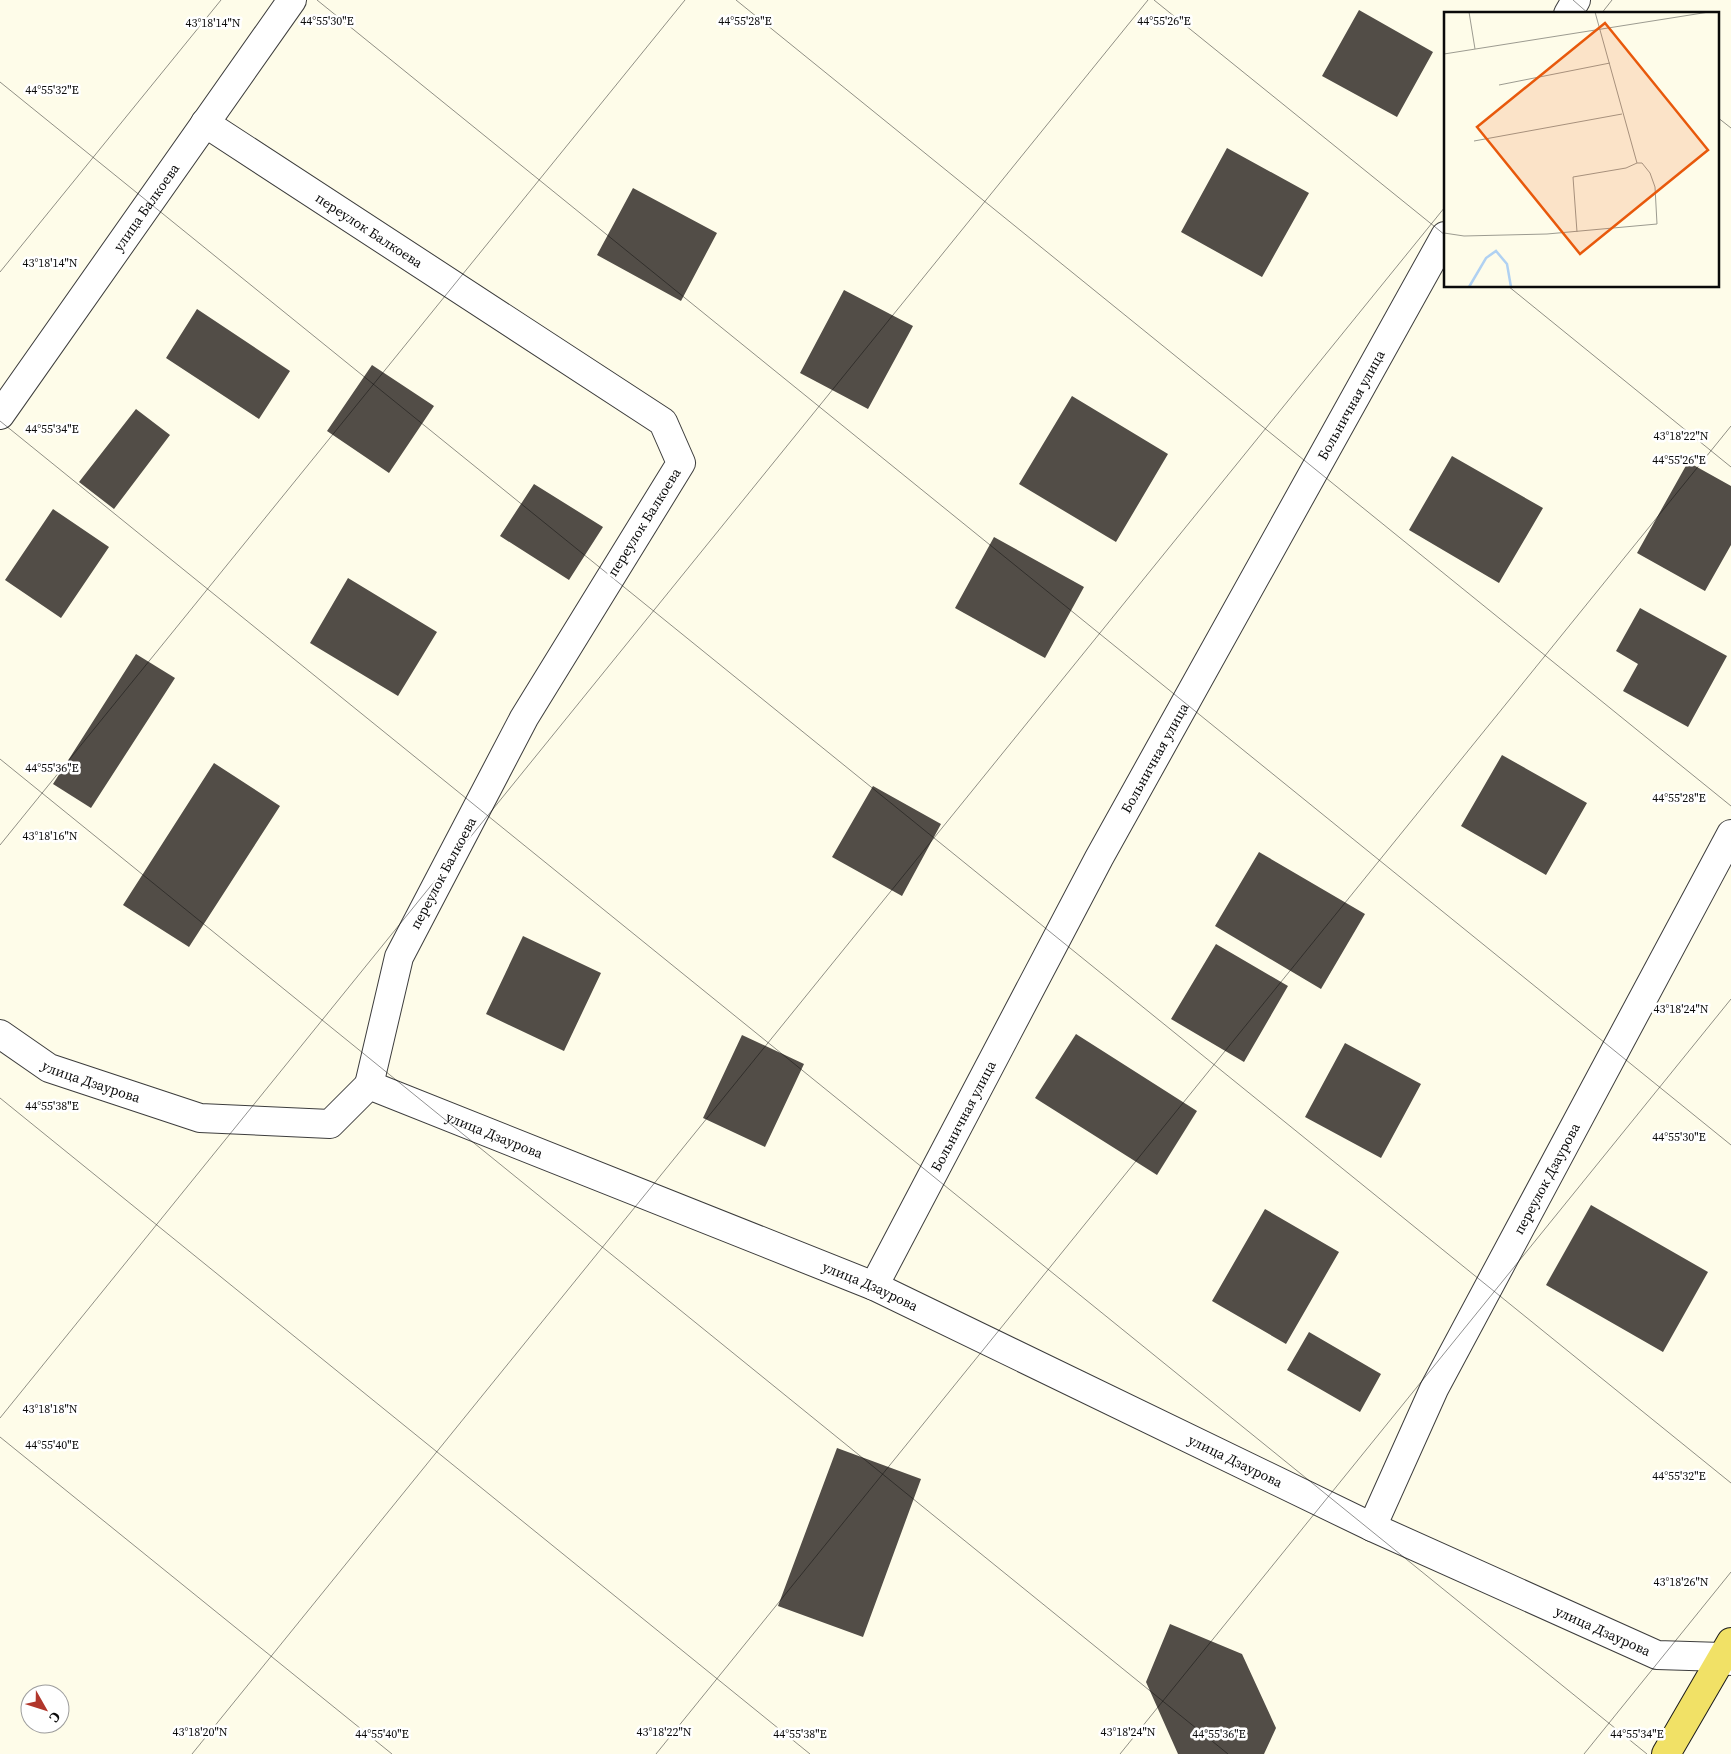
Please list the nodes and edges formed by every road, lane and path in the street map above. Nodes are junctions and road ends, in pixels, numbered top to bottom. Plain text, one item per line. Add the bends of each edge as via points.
1 (292, 0) edge
2 (1576, 0) edge
3 (1569, 12) edge
4 (205, 123) junction
5 (1444, 238) edge
6 (0, 415) edge
7 (1731, 834) edge
8 (0, 1034) edge
9 (369, 1085) junction
10 (874, 1286) junction
11 (1372, 1527) junction
12 (1728, 1653) edge
13 (1666, 1754) edge

1 - 4 street, улица Балкоева
2 - 3 street
4 - 6 street, улица Балкоева
4 - 9 street, переулок Балкоева via 663,422 681,463 524,718 399,957
5 - 10 street, Больничная улица via 1099,858
7 - 11 street, переулок Дзаурова via 1434,1389
8 - 9 street, улица Дзаурова via 49,1068 200,1118 330,1124
9 - 10 street, улица Дзаурова
10 - 11 street, улица Дзаурова
11 - 12 street, улица Дзаурова via 1657,1654
12 - 13 main road

